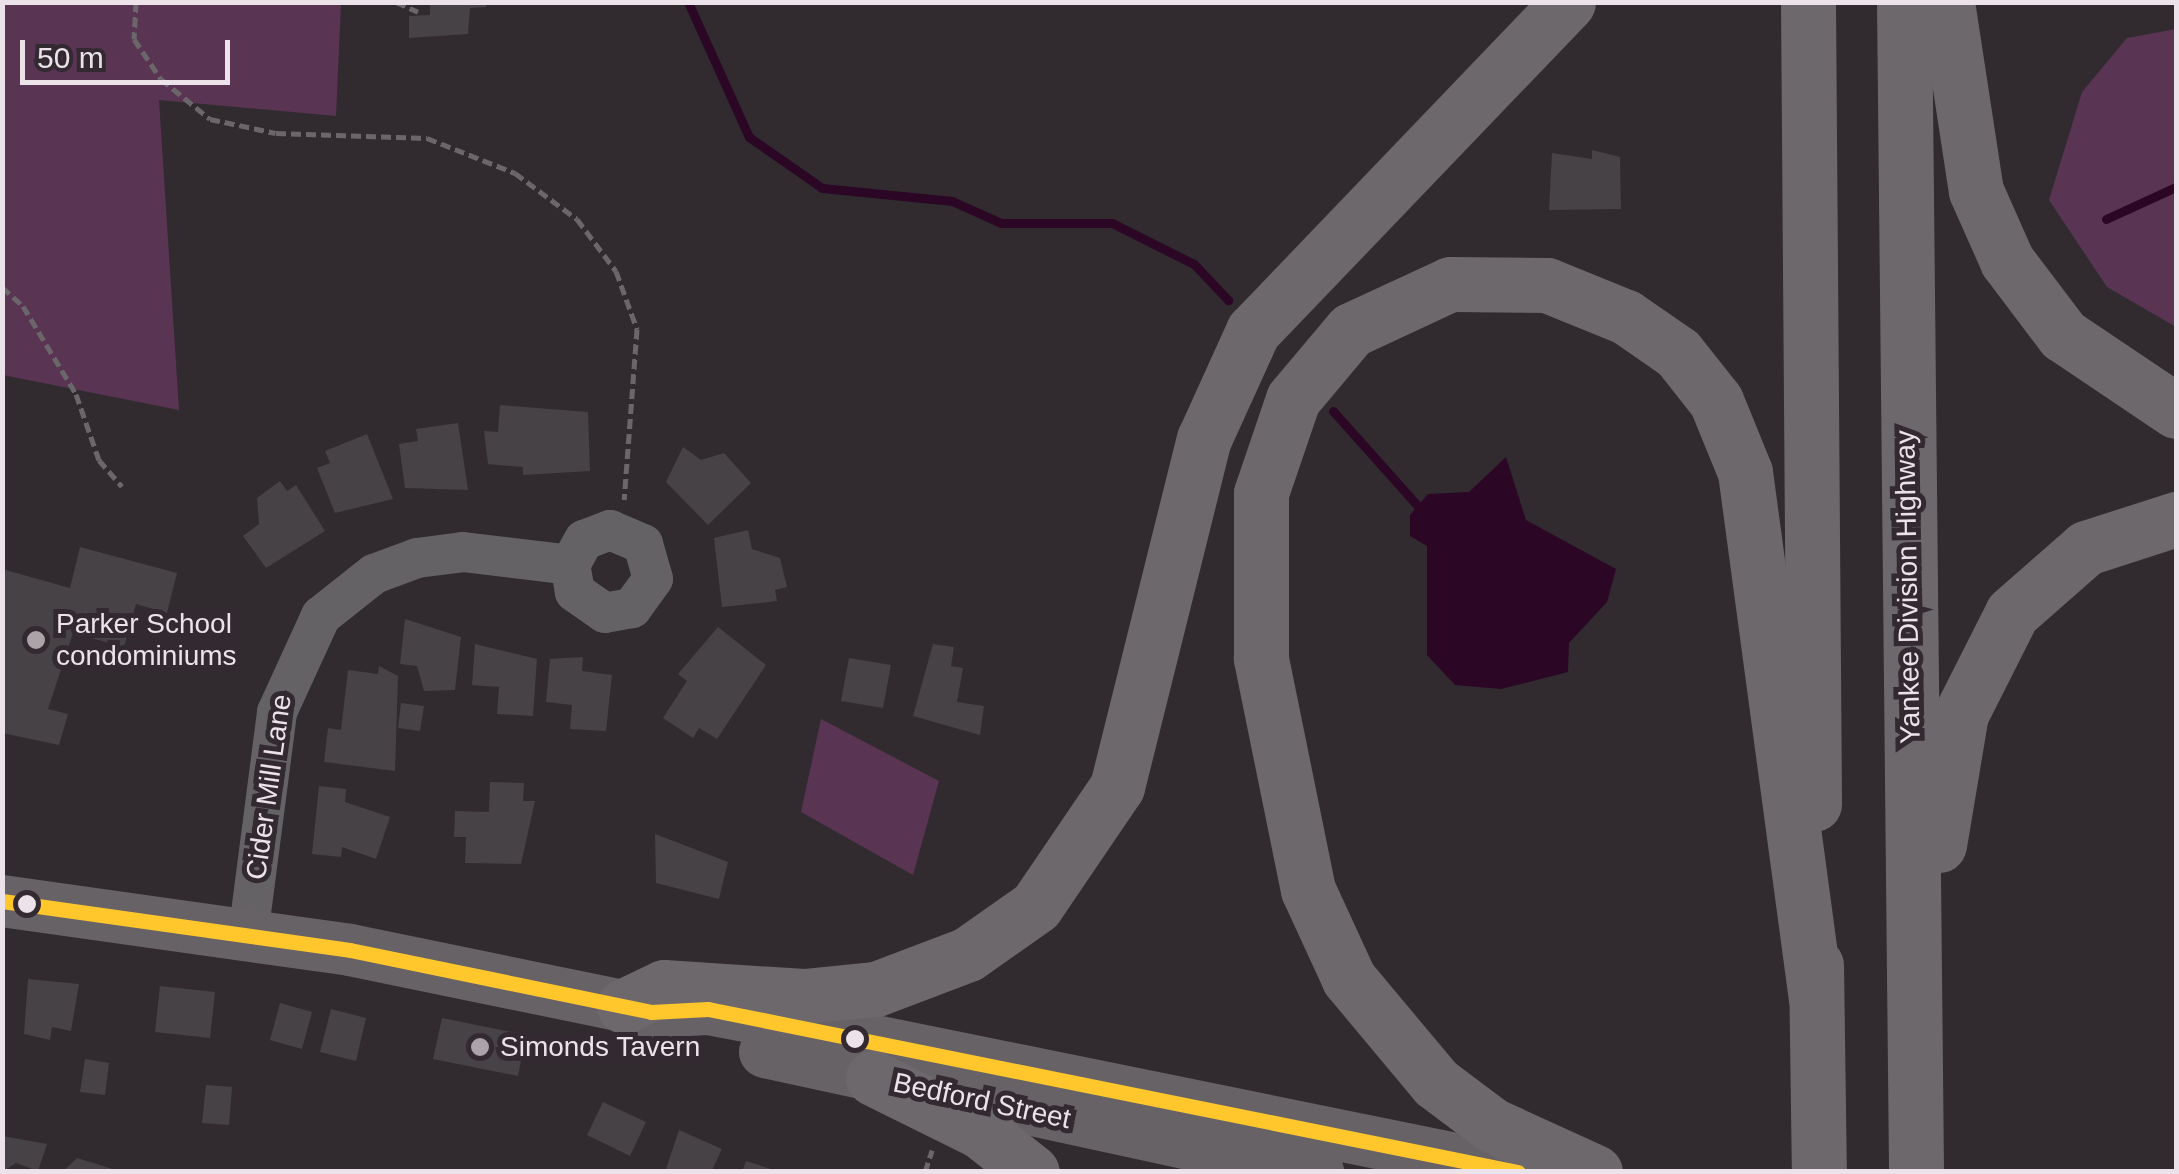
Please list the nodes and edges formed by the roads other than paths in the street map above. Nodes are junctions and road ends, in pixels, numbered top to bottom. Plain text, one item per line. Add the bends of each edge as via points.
1 (1568, 2) edge
2 (1808, 2) edge
3 (1904, 2) edge
4 (1947, 2) edge
5 (2176, 411) edge
6 (2176, 519) edge
7 (570, 565) junction
8 (2, 901) edge
9 (248, 936) junction
10 (1915, 966) junction
11 (1816, 998) junction
12 (638, 1009) junction
13 (873, 1078) junction
14 (1032, 1172) edge
15 (1318, 1172) edge
16 (1520, 1172) edge
17 (1595, 1172) edge
18 (1819, 1172) edge
19 (1916, 1172) edge

1 - 12 highway via 1253,331 1204,439 1117,787 1036,906 968,954 876,990 804,996 664,988
2 - 11 highway
3 - 10 highway, Yankee Division Highway
4 - 5 highway via 1976,191 2006,262 2063,334
6 - 10 highway via 2086,548 2039,583 1998,633 1961,714
7 - 7 street via 588,606 614,613 639,603 652,560 620,530 592,534
7 - 9 street, Cider Mill Lane via 428,556 374,574 321,616 277,712
8 - 9 main road, Bedford Street
9 - 12 main road, Bedford Street
10 - 19 highway, Yankee Division Highway
11 - 17 highway via 1745,472 1716,401 1678,354 1626,316 1547,285 1450,284 1352,330 1293,399 1261,493 1261,658 1308,890 1348,979 1436,1083 1508,1134
11 - 18 highway
12 - 13 main road, Bedford Street via 718,1039
12 - 16 main road, Bedford Street via 708,1009 826,1030
13 - 14 highway via 980,1131
13 - 15 main road, Bedford Street

